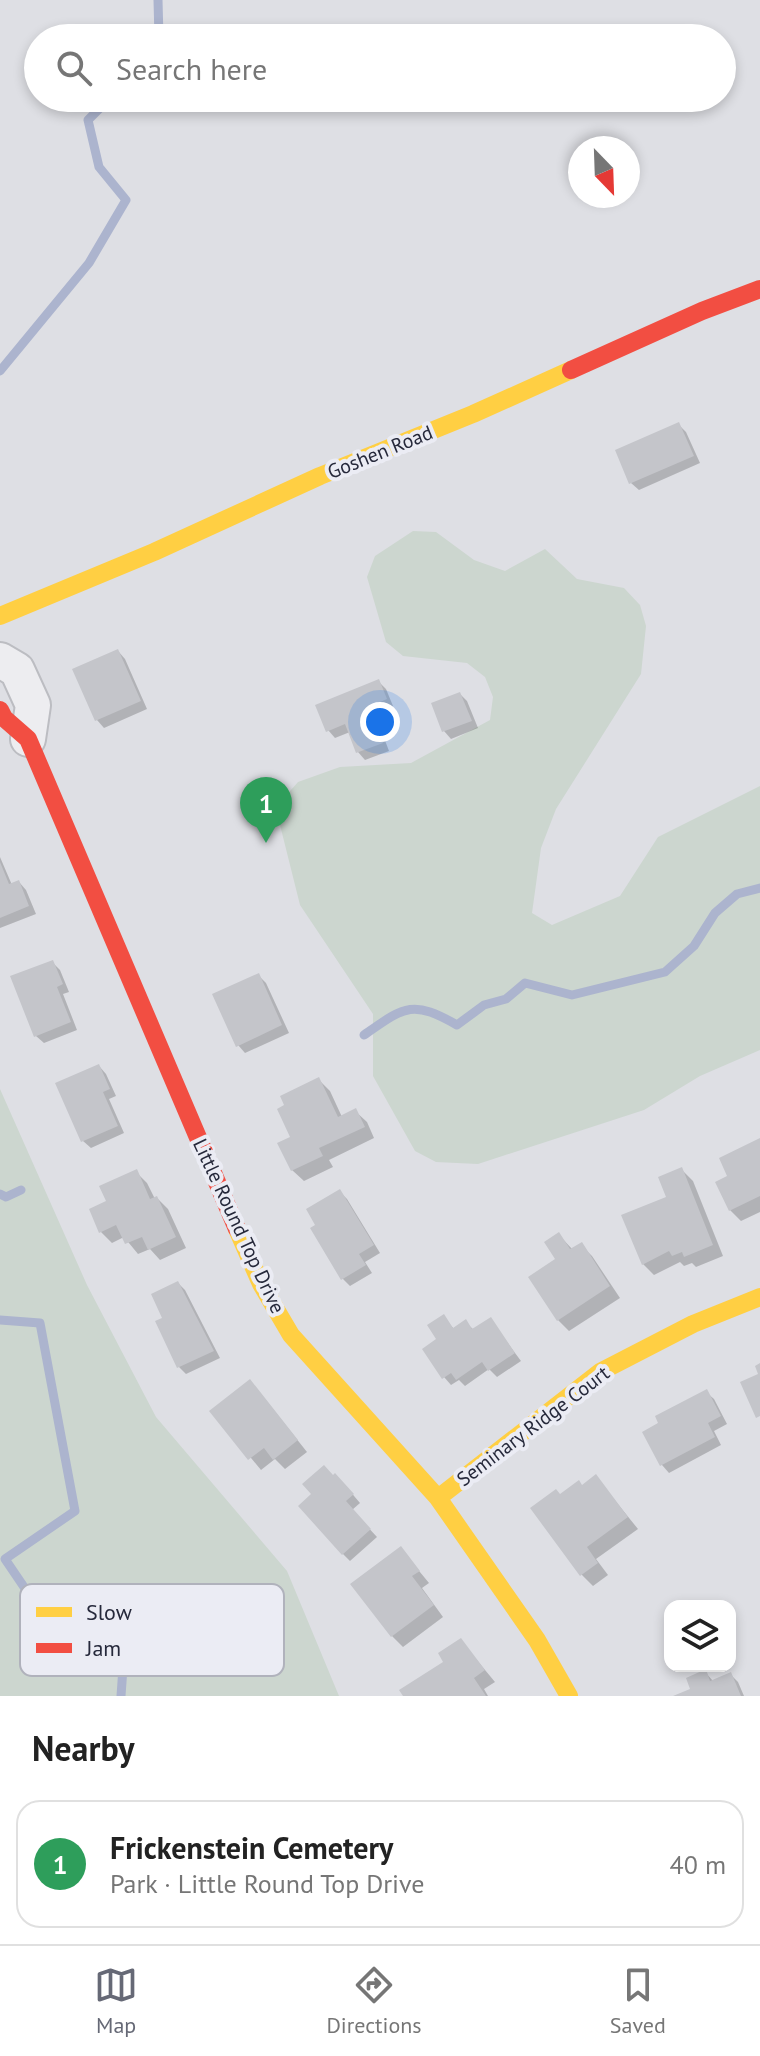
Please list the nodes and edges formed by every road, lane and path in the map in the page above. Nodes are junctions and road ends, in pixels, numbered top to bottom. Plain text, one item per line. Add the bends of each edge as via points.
1 (760, 289) edge
2 (0, 616) edge
3 (0, 660) edge
4 (0, 710) edge
5 (28, 739) junction
6 (760, 1297) edge
7 (438, 1498) junction
8 (569, 1696) edge

1 - 2 street, Goshen Road
3 - 5 street, Little Round Top Drive via 17,670 33,705
4 - 5 street, Little Round Top Drive
5 - 7 street, Little Round Top Drive via 261,1284 291,1335
6 - 7 street, Seminary Ridge Court via 600,1372
7 - 8 street, Little Round Top Drive via 537,1640

